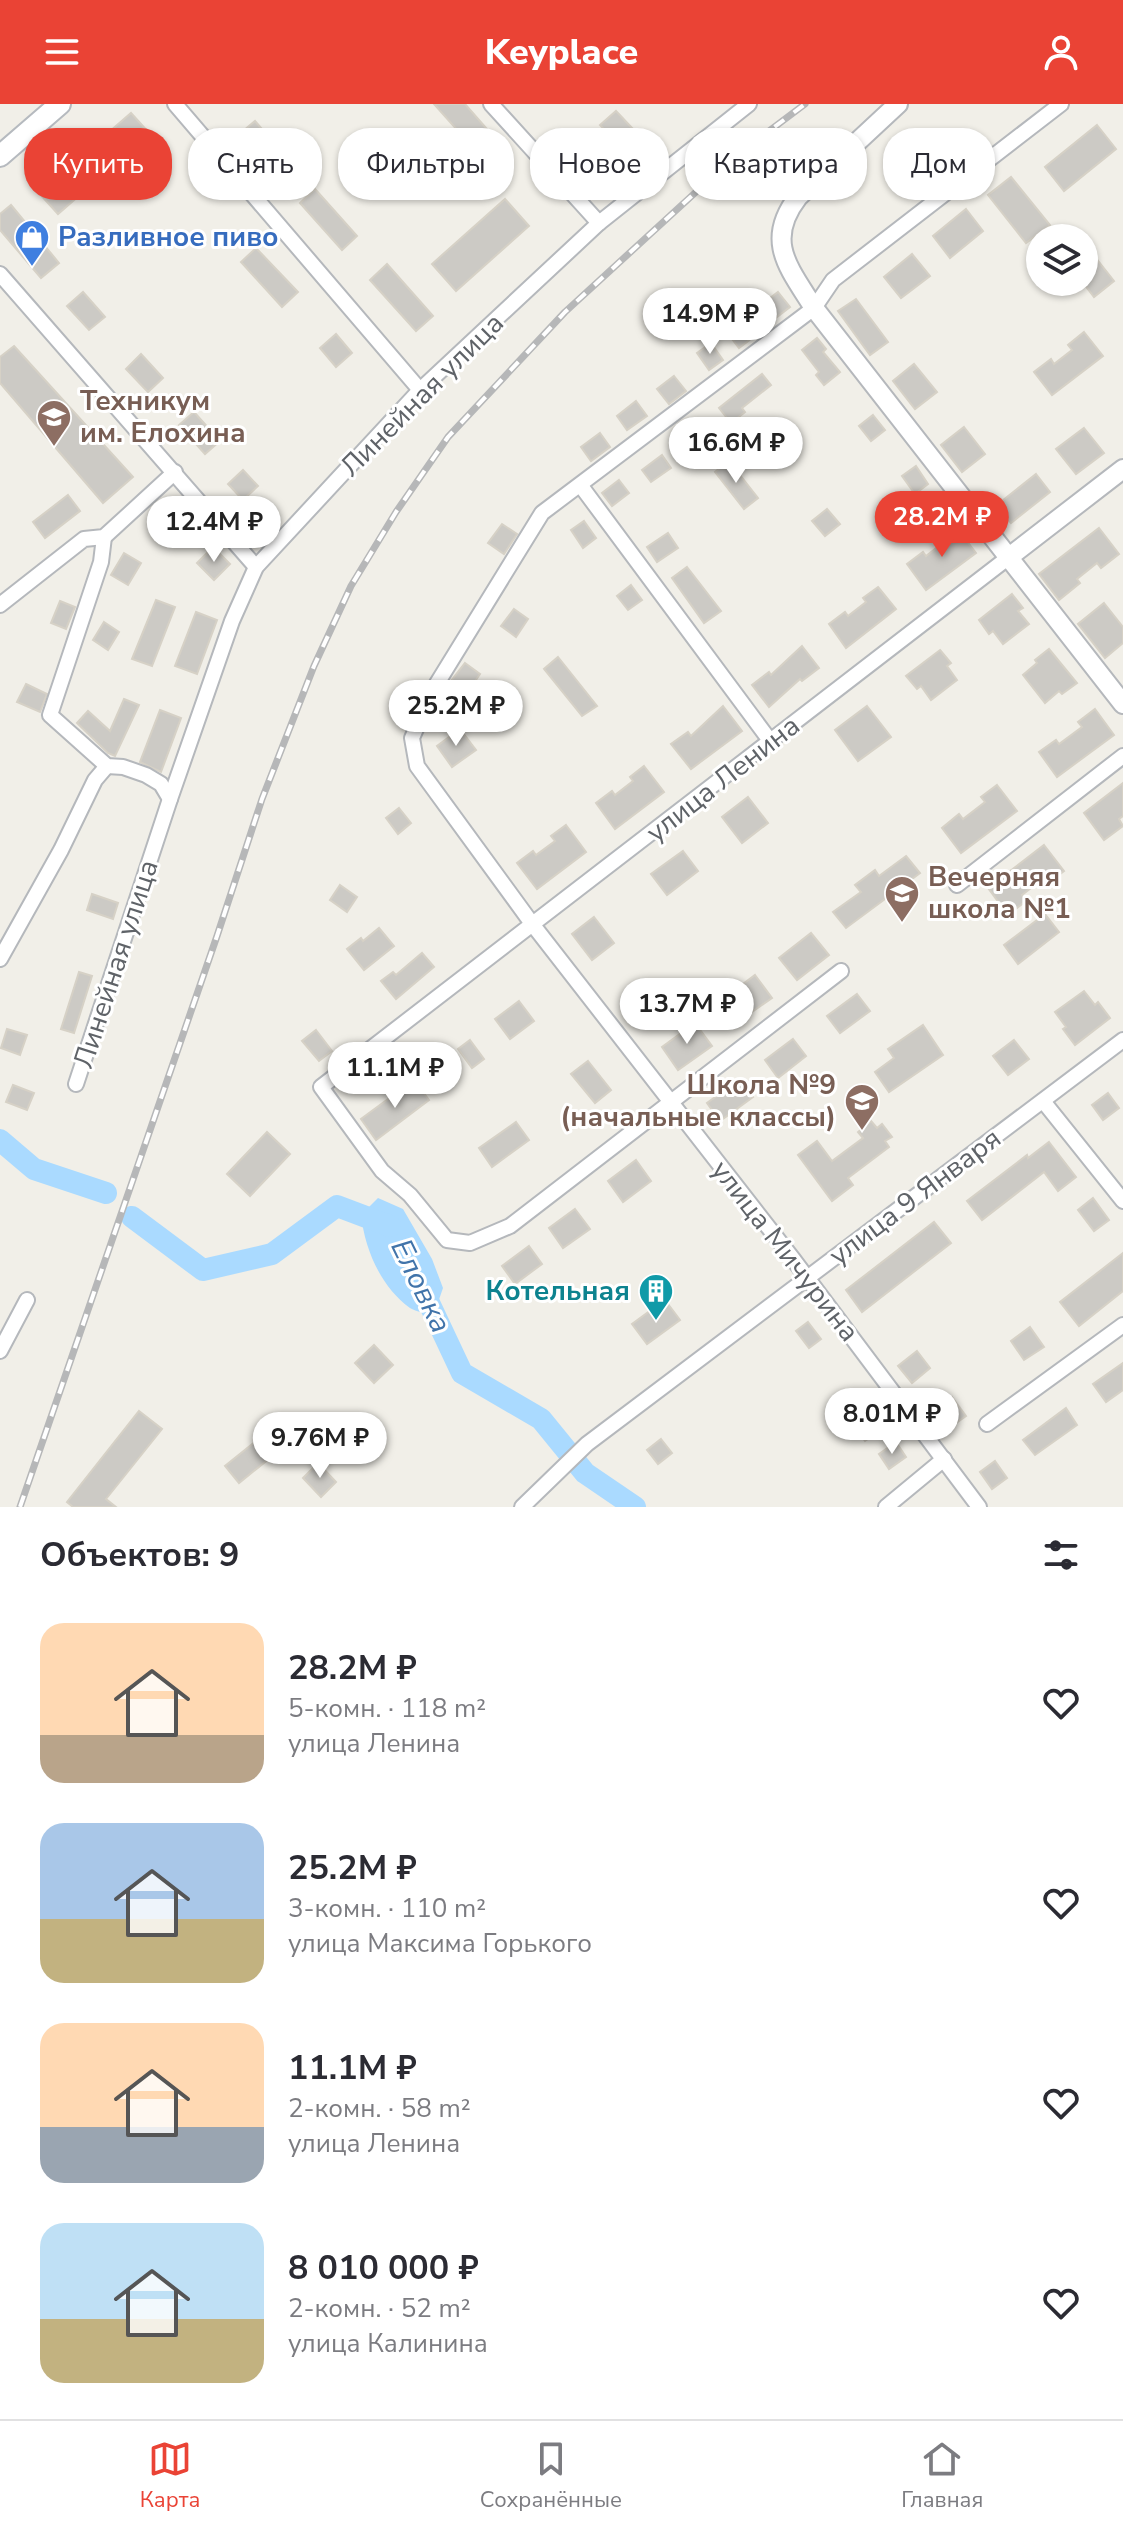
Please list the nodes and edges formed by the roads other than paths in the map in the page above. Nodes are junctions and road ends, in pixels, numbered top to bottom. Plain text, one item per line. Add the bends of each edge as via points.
1 (60, 104) edge
2 (175, 104) edge
3 (491, 104) edge
4 (898, 104) edge
5 (1061, 104) edge
6 (741, 106) edge
7 (0, 156) edge
8 (599, 223) junction
9 (0, 274) edge
10 (814, 308) junction
11 (420, 390) junction
12 (1123, 469) edge
13 (175, 472) junction
14 (581, 486) junction
15 (104, 537) junction
16 (1009, 557) junction
17 (256, 567) junction
18 (0, 605) edge
19 (1123, 704) edge
20 (771, 742) junction
21 (1123, 756) edge
22 (107, 766) junction
23 (170, 799) junction
24 (957, 885) dead end
25 (533, 925) junction
26 (0, 959) edge
27 (841, 971) dead end
28 (1123, 1040) edge
29 (76, 1084) dead end
30 (1043, 1101) junction
31 (670, 1104) junction
32 (1123, 1201) edge
33 (807, 1278) junction
34 (27, 1300) dead end
35 (1123, 1325) edge
36 (0, 1351) edge
37 (987, 1424) dead end
38 (944, 1459) junction
39 (522, 1507) edge
40 (886, 1507) edge
41 (979, 1507) edge

1 - 7 main road
2 - 11 street
3 - 8 street
4 - 10 street via 788,211 781,248
5 - 10 street via 833,280
6 - 8 street, Линейная улица
8 - 11 street, Линейная улица
9 - 13 street
10 - 14 street
10 - 16 street
11 - 17 street, Линейная улица
12 - 16 street, улица Ленина
13 - 15 street
13 - 17 street
14 - 20 street
14 - 25 street, улица Мичурина via 542,513 433,690 412,738 417,766
15 - 18 street via 84,539
15 - 22 street via 101,562 50,715
16 - 19 street
16 - 20 street, улица Ленина
17 - 23 street, Линейная улица
20 - 25 street, улица Ленина
21 - 24 street
22 - 23 street via 146,775 161,784
22 - 26 street
23 - 29 street, Линейная улица
25 - 31 street, улица Мичурина
25 - 31 street, улица Ленина via 321,1087 382,1171 447,1240 470,1243 510,1226
27 - 31 street
28 - 30 street, улица 9 Января
30 - 32 street
30 - 33 street, улица 9 Января
31 - 33 street, улица Мичурина
33 - 38 street, улица Мичурина
33 - 39 street, улица 9 Января via 587,1444
34 - 36 street
35 - 37 street
38 - 40 street
38 - 41 street, улица Мичурина

